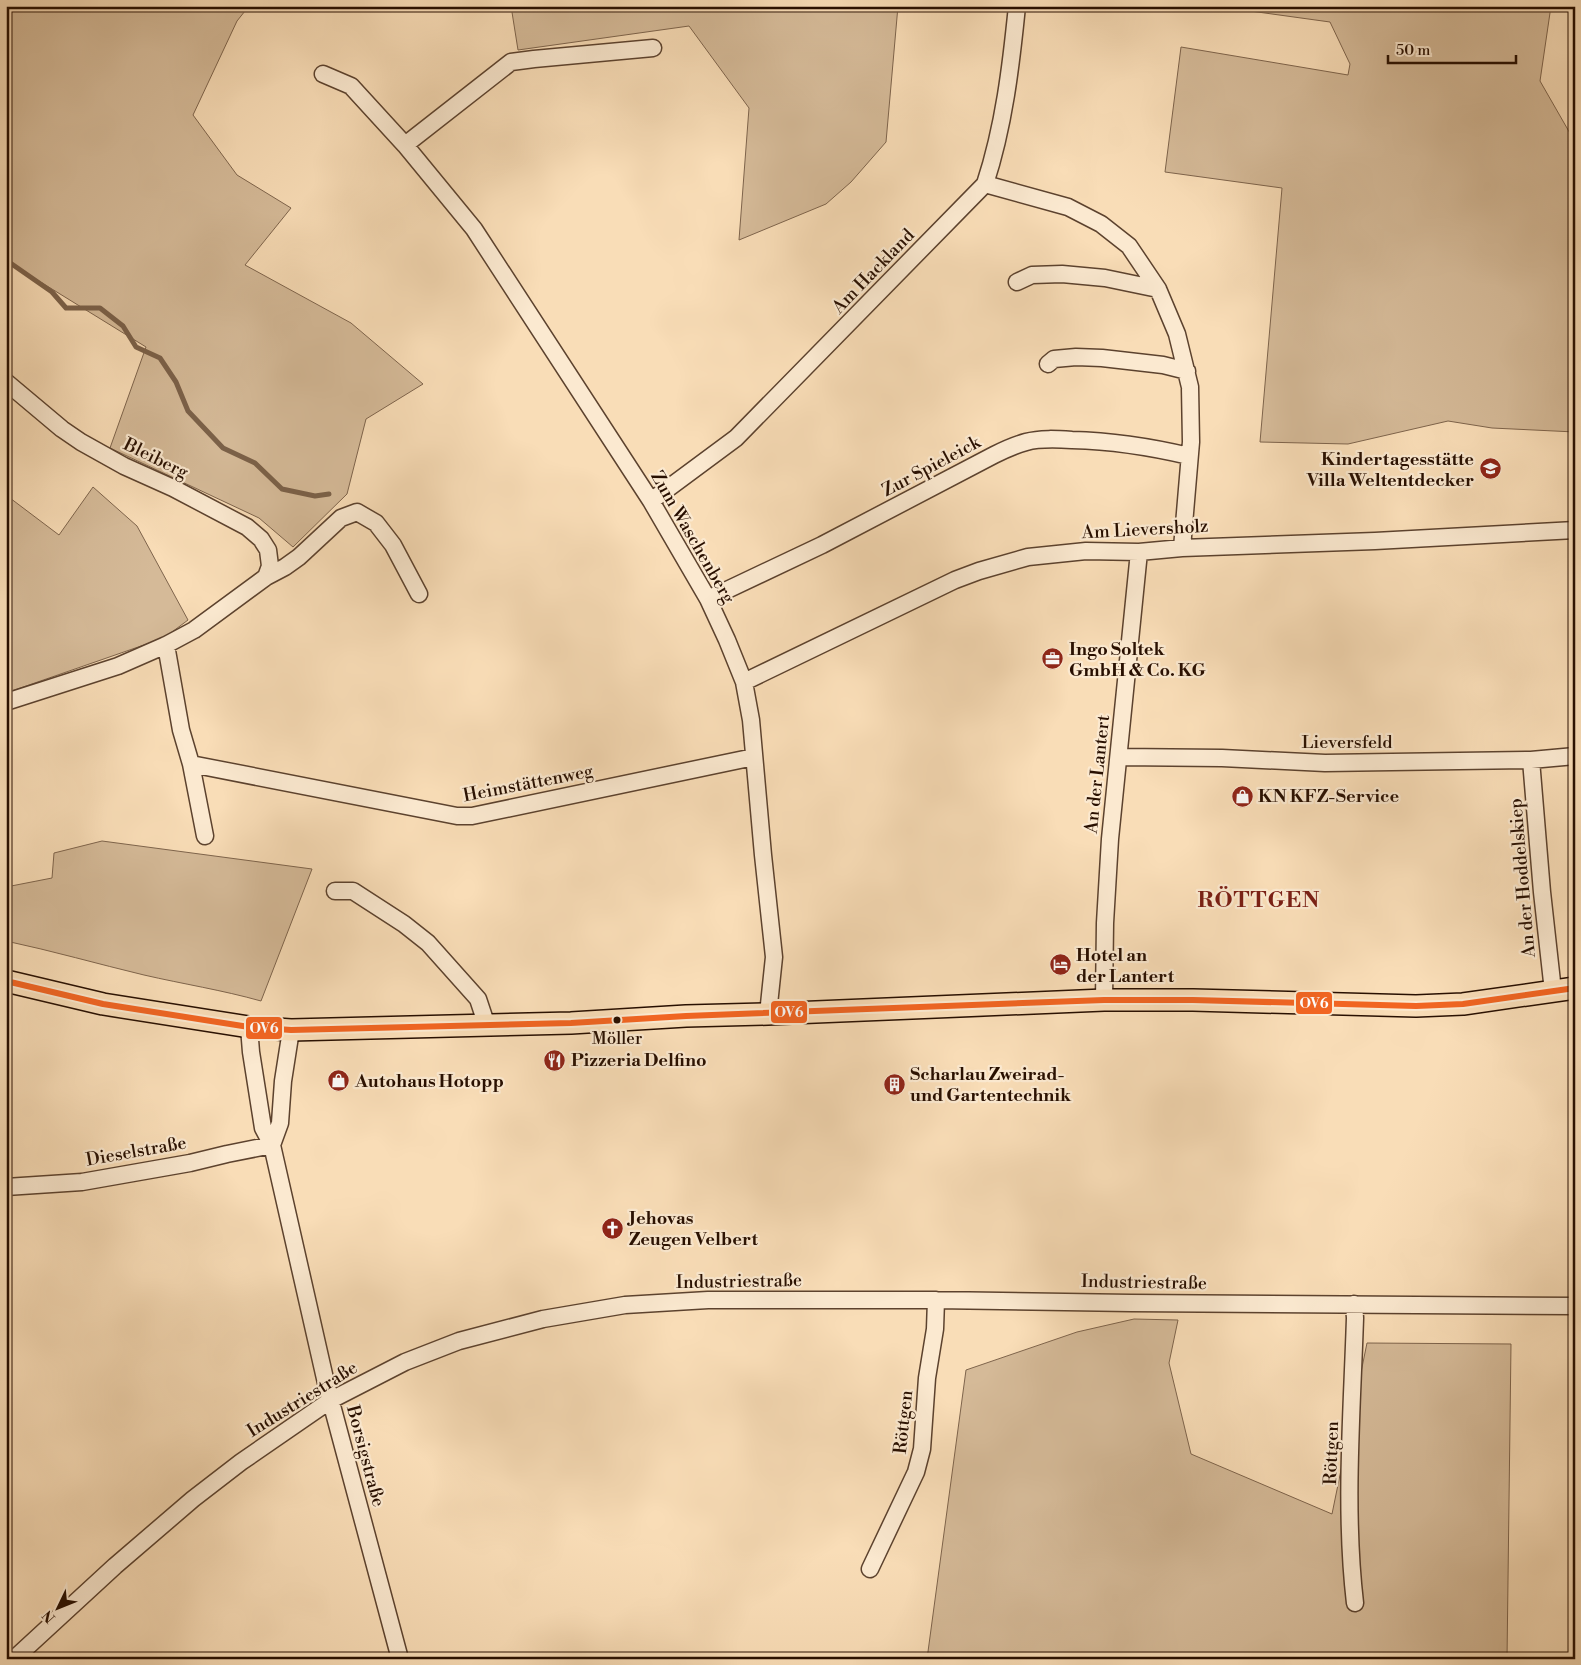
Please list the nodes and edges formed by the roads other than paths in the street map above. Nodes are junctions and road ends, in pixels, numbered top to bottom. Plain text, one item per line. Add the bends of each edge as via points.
1 (1018, 6) edge
2 (653, 48) dead end
3 (322, 74) dead end
4 (405, 144) junction
5 (985, 184) junction
6 (1017, 282) dead end
7 (1158, 289) junction
8 (1048, 364) dead end
9 (1187, 371) junction
10 (6, 382) edge
11 (1190, 456) junction
12 (651, 501) junction
13 (1575, 530) edge
14 (1182, 548) junction
15 (1139, 552) junction
16 (266, 577) junction
17 (419, 594) dead end
18 (708, 599) junction
19 (166, 645) junction
20 (744, 682) junction
21 (6, 702) edge
22 (1575, 756) edge
23 (1119, 757) junction
24 (754, 758) junction
25 (1531, 760) junction
26 (191, 764) junction
27 (204, 836) dead end
28 (335, 891) dead end
29 (6, 981) edge
30 (1575, 988) edge
31 (1553, 991) junction
32 (1104, 1000) junction
33 (768, 1014) junction
34 (487, 1026) junction
35 (249, 1027) junction
36 (290, 1030) junction
37 (272, 1145) junction
38 (6, 1187) edge
39 (936, 1300) junction
40 (1354, 1304) junction
41 (1575, 1306) edge
42 (331, 1400) junction
43 (870, 1569) dead end
44 (1355, 1603) dead end
45 (14, 1659) edge
46 (400, 1659) edge

1 - 5 street, Am Hackland via 1006,101
2 - 4 street via 511,62
3 - 4 street, Zum Waschenberg via 351,86
4 - 12 street, Zum Waschenberg via 474,229
5 - 7 street via 1068,207 1101,224 1129,246
5 - 12 street, Am Hackland via 736,438
6 - 7 street via 1032,275 1062,274 1106,278
7 - 9 street via 1177,334
8 - 9 street via 1054,359 1102,358
9 - 11 street
10 - 16 street, Bleiberg via 81,442 247,526 268,550 270,566
11 - 14 street
11 - 18 street, Zur Spieleick via 1096,440 1028,441 1010,447 822,545
12 - 18 street, Zum Waschenberg
13 - 14 street, Am Lieversholz
14 - 15 street, Am Lieversholz
15 - 20 street, Am Lieversholz via 1028,557 979,571
15 - 23 street, An der Lantert
16 - 17 street via 299,557 341,518 357,512 376,523 393,545
16 - 19 street via 194,630
18 - 20 street, Zum Waschenberg
19 - 21 street via 118,666
19 - 26 street via 181,730
20 - 24 street, Zum Waschenberg
22 - 25 street, Lieversfeld
23 - 25 street, Lieversfeld via 1325,763
23 - 32 street, An der Lantert via 1110,839
24 - 26 street, Heimstättenweg via 472,816 457,816
24 - 33 street, Zum Waschenberg via 774,957
25 - 31 street, An der Hoddelskiep
26 - 27 street
28 - 34 street via 353,891 428,943 478,999
29 - 35 main road via 103,1004
30 - 31 main road
31 - 32 main road via 1463,1004 1416,1006
32 - 33 main road
33 - 34 main road
34 - 36 main road
35 - 36 main road
35 - 37 street, Borsigstraße via 263,1128
36 - 37 street via 280,1123
37 - 38 street, Dieselstraße via 82,1182
37 - 42 street, Borsigstraße
39 - 40 street, Industriestraße
39 - 42 street, Industriestraße via 708,1300 583,1311 459,1341 405,1362
39 - 43 street, Röttgen via 936,1329 922,1450 916,1472
40 - 41 street, Industriestraße
40 - 44 street, Röttgen via 1349,1518
42 - 45 street, Industriestraße via 193,1499
42 - 46 street, Borsigstraße

